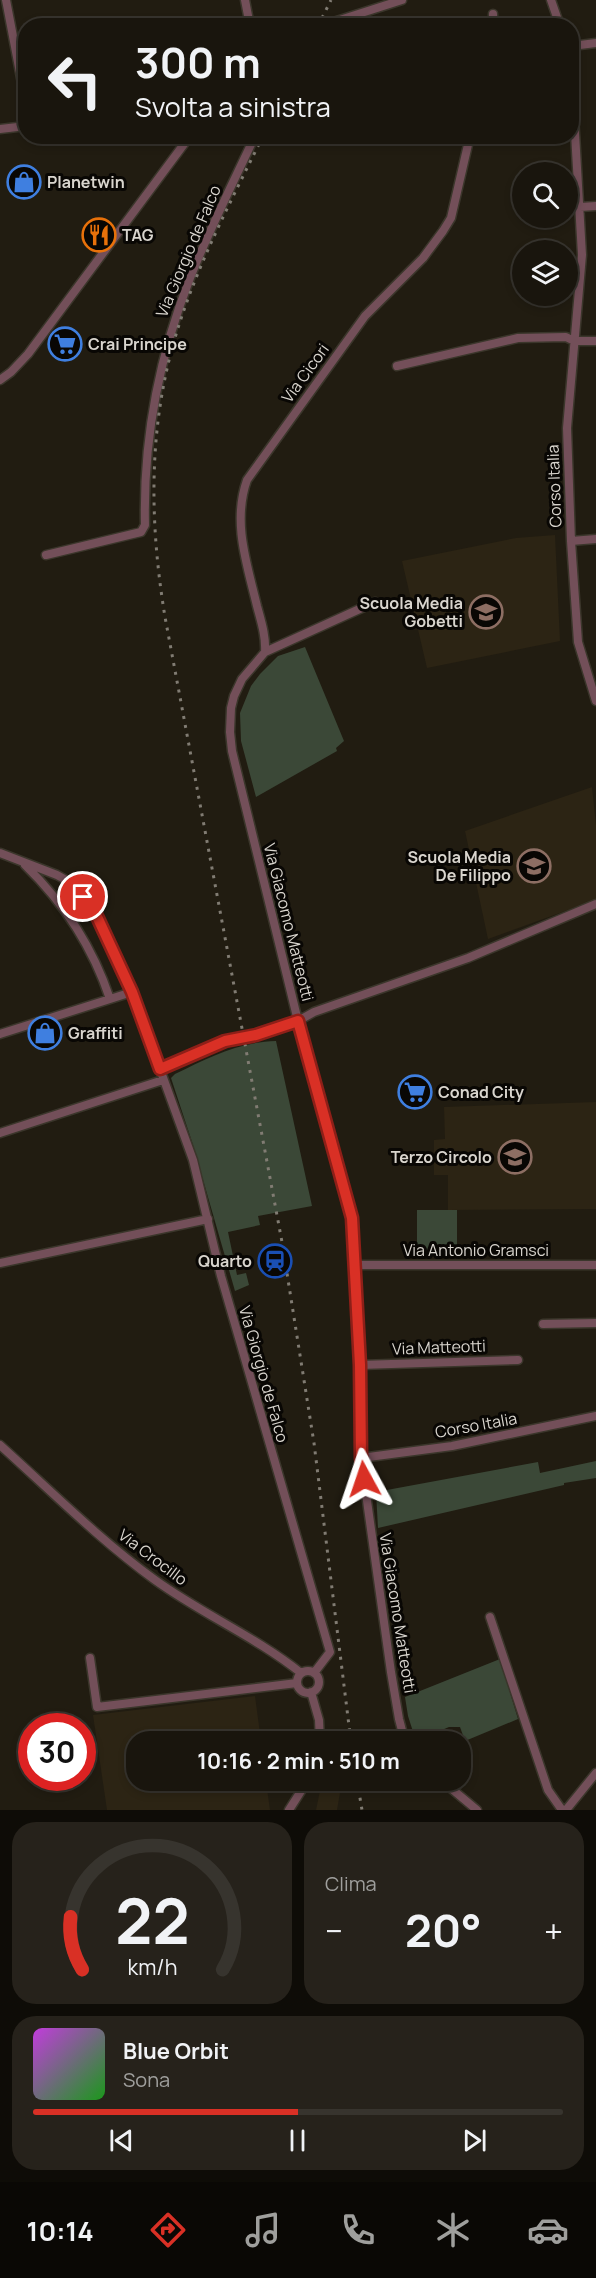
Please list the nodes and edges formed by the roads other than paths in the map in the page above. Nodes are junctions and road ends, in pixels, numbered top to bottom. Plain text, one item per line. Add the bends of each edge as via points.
1 (6, 0) edge
2 (245, 0) edge
3 (402, 0) edge
4 (550, 0) edge
5 (493, 14) dead end
6 (248, 18) edge
7 (346, 18) edge
8 (493, 18) edge
9 (557, 18) edge
10 (596, 43) edge
11 (579, 45) edge
12 (18, 62) edge
13 (18, 127) edge
14 (0, 129) edge
15 (184, 144) edge
16 (251, 144) edge
17 (468, 144) edge
18 (576, 144) edge
19 (596, 206) edge
20 (580, 207) junction
21 (596, 340) edge
22 (574, 341) junction
23 (397, 366) dead end
24 (0, 380) edge
25 (596, 540) edge
26 (571, 541) junction
27 (45, 555) dead end
28 (375, 602) dead end
29 (265, 652) junction
30 (596, 701) edge
31 (0, 853) edge
32 (22, 862) junction
33 (57, 875) junction
34 (47, 888) junction
35 (596, 904) edge
36 (132, 992) junction
37 (110, 999) junction
38 (298, 1021) junction
39 (0, 1034) edge
40 (160, 1069) junction
41 (163, 1080) junction
42 (0, 1134) edge
43 (208, 1219) junction
44 (0, 1263) edge
45 (596, 1265) edge
46 (356, 1266) junction
47 (596, 1323) edge
48 (543, 1324) dead end
49 (518, 1360) dead end
50 (360, 1365) junction
51 (596, 1416) edge
52 (0, 1445) edge
53 (361, 1458) junction
54 (490, 1617) dead end
55 (90, 1658) dead end
56 (301, 1673) junction
57 (314, 1673) junction
58 (297, 1683) junction
59 (311, 1692) junction
60 (320, 1731) edge
61 (402, 1731) edge
62 (596, 1773) edge
63 (301, 1791) edge
64 (454, 1791) edge
65 (289, 1810) edge
66 (477, 1810) edge
67 (562, 1810) edge
68 (566, 1810) edge

1 - 12 street
2 - 6 street
3 - 7 street
4 - 9 street
5 - 8 street
10 - 11 street
13 - 14 street
15 - 24 street via 28,354
16 - 27 street, Via Giorgio de Falco via 190,276 165,352 147,452 145,525 141,532
17 - 29 street, Via Cicori via 451,218 444,231 365,316 247,480 241,496 240,532 264,631
18 - 20 street, Corso Italia
19 - 20 street
20 - 22 street, Corso Italia via 582,269
21 - 22 street
22 - 23 street via 566,337 518,338
22 - 26 street, Corso Italia via 567,428
25 - 26 street
26 - 30 street, Corso Italia via 578,642
28 - 29 street
29 - 38 street, Via Giacomo Matteotti via 242,679 231,708 230,732
31 - 32 street, Via Giorgio de Falco
32 - 33 street, Via Giorgio de Falco
32 - 34 street, Via Giorgio de Falco
33 - 34 street
33 - 36 street, Via Giorgio de Falco via 94,910
34 - 37 street, Via Giorgio de Falco via 92,955
35 - 38 street via 468,958
36 - 37 street
36 - 40 street, Via Giorgio de Falco
37 - 39 street
38 - 40 street via 225,1041
38 - 46 street, Via Giacomo Matteotti via 352,1218
40 - 41 street, Via Giorgio de Falco
41 - 42 street
41 - 43 street, Via Giorgio de Falco via 193,1160
43 - 44 street
43 - 57 street, Via Giorgio de Falco via 230,1310 330,1652
45 - 46 street, Via Antonio Gramsci
46 - 50 street, Via Giacomo Matteotti
47 - 48 street
49 - 50 street, Via Matteotti
50 - 53 street, Via Giacomo Matteotti
51 - 53 street, Corso Italia via 452,1446
52 - 56 street, Via Crocillo via 131,1562
53 - 61 street, Via Giacomo Matteotti
54 - 67 street via 548,1790
55 - 58 street via 97,1707
56 - 57 street
56 - 58 street
57 - 59 street via 319,1682
58 - 59 street via 301,1690
59 - 60 street
62 - 68 street
63 - 65 street
64 - 66 street

